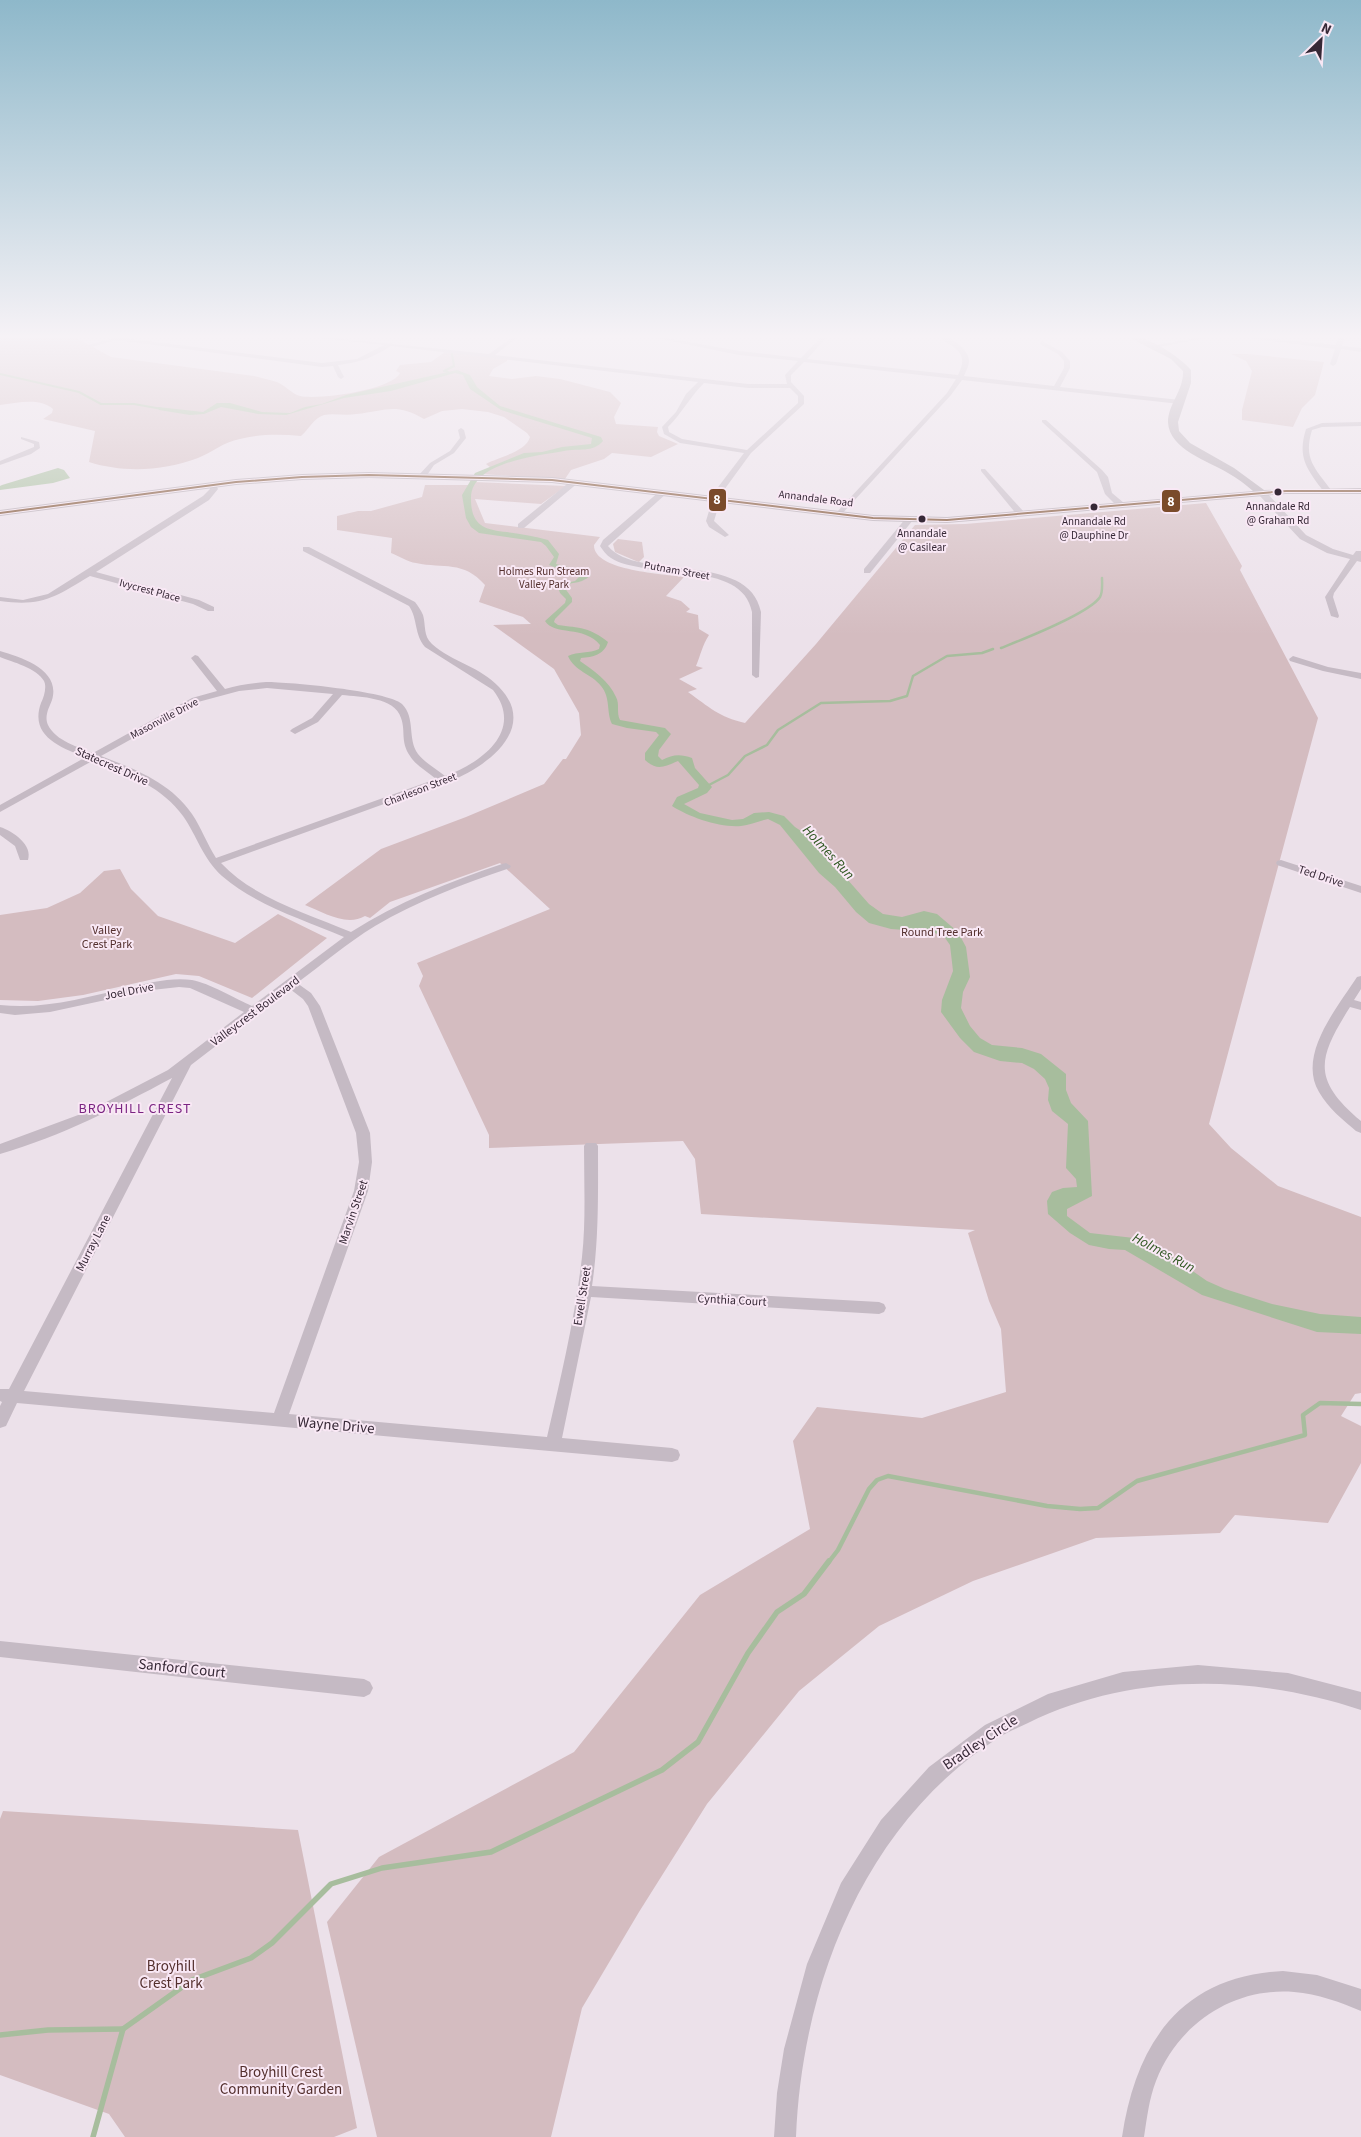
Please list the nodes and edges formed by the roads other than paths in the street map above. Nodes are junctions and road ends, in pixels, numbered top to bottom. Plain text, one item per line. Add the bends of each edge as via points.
1 (462, 436) edge
2 (671, 436) edge
3 (766, 436) edge
4 (912, 436) edge
5 (1060, 436) edge
6 (1180, 436) edge
7 (1307, 436) edge
8 (23, 438) dead end
9 (749, 452) junction
10 (0, 463) edge
11 (983, 470) dead end
12 (422, 476) junction
13 (575, 482) junction
14 (212, 485) junction
15 (1327, 490) junction
16 (1361, 491) edge
17 (663, 493) junction
18 (1262, 493) junction
19 (717, 499) junction
20 (1121, 505) junction
21 (0, 513) edge
22 (840, 514) junction
23 (1021, 514) junction
24 (909, 520) junction
25 (521, 526) dead end
26 (726, 536) dead end
27 (306, 550) dead end
28 (1361, 551) edge
29 (1358, 559) edge
30 (867, 570) dead end
31 (89, 573) junction
32 (0, 599) edge
33 (211, 609) dead end
34 (1335, 616) dead end
35 (0, 654) edge
36 (195, 658) dead end
37 (1293, 659) dead end
38 (756, 675) dead end
39 (1361, 676) edge
40 (222, 691) junction
41 (340, 692) junction
42 (295, 731) dead end
43 (93, 757) junction
44 (445, 781) junction
45 (0, 809) edge
46 (0, 830) edge
47 (24, 858) dead end
48 (214, 862) junction
49 (1282, 863) dead end
50 (506, 866) dead end
51 (1361, 890) edge
52 (352, 936) junction
53 (1361, 980) edge
54 (290, 984) junction
55 (1348, 1002) junction
56 (1361, 1006) edge
57 (0, 1009) edge
58 (254, 1012) junction
59 (186, 1064) junction
60 (1361, 1128) edge
61 (591, 1146) dead end
62 (0, 1149) edge
63 (584, 1291) junction
64 (879, 1308) dead end
65 (7, 1395) edge
66 (279, 1420) junction
67 (0, 1421) edge
68 (553, 1445) junction
69 (672, 1455) dead end
70 (0, 1649) edge
71 (364, 1688) dead end
72 (1361, 1701) edge
73 (1361, 2000) edge
74 (785, 2137) edge
75 (1133, 2137) edge

1 - 12 street via 455,449 432,464
2 - 9 street via 680,441
3 - 9 street
4 - 22 street
5 - 20 street via 1100,472 1109,494
6 - 18 main road via 1195,451 1242,477
7 - 15 street via 1304,454
8 - 10 street via 37,443 37,448
9 - 19 street
11 - 23 street
12 - 13 main road, Annandale Road
12 - 14 main road, Annandale Road via 330,476
13 - 17 main road, Annandale Road
13 - 25 street
14 - 21 main road, Annandale Road
14 - 31 street via 214,489 206,498
15 - 16 main road, Annandale Road
15 - 18 main road, Annandale Road
17 - 19 main road, Annandale Road
17 - 38 street, Putnam Street via 604,546 614,557 700,572 741,588 756,607
18 - 20 main road, Annandale Road
18 - 29 street via 1303,537 1320,547
19 - 22 main road, Annandale Road
19 - 26 street via 710,520
20 - 23 main road, Annandale Road
22 - 24 main road, Annandale Road
23 - 24 main road, Annandale Road
24 - 30 street
27 - 44 street, Charleson Street via 412,604 420,616 421,634 428,646 482,677 504,700 508,726 499,745 477,765
28 - 29 street
29 - 34 street via 1330,593
31 - 32 street via 50,596 36,600
31 - 33 street, Ivycrest Place
35 - 43 street, Statecrest Drive via 44,674 50,685 42,710 43,726 56,740
36 - 40 street
37 - 39 street
40 - 41 street, Masonville Drive via 266,685
40 - 43 street, Masonville Drive via 195,700
41 - 42 street via 315,720
41 - 44 street, Masonville Drive via 380,698 398,706 406,718 407,737 415,757
43 - 45 street, Masonville Drive
43 - 48 street, Statecrest Drive via 140,776 170,796 187,815
44 - 48 street, Charleson Street
46 - 47 street via 18,842
48 - 52 street, Statecrest Drive via 254,894
49 - 51 street, Ted Drive
50 - 52 street, Valleycrest Boulevard via 415,900 373,921
52 - 54 street, Valleycrest Boulevard
53 - 55 street
54 - 58 street, Valleycrest Boulevard
54 - 66 street, Marvin Street via 314,1006 363,1133 367,1153 362,1191
55 - 56 street
55 - 60 street via 1320,1049 1317,1068 1319,1080 1330,1100
57 - 58 street, Joel Drive via 12,1012 37,1010 182,983 192,984
58 - 59 street, Valleycrest Boulevard
59 - 62 street, Valleycrest Boulevard via 104,1110
59 - 65 street, Murray Lane
61 - 63 street, Ewell Street via 592,1199
63 - 64 street, Cynthia Court
63 - 68 street, Ewell Street
65 - 66 street, Wayne Drive
65 - 67 street, Murray Lane
66 - 68 street, Wayne Drive
68 - 69 street, Wayne Drive
70 - 71 street, Sanford Court
72 - 74 street, Bradley Circle via 1319,1688 1262,1678 1186,1674 1140,1677 1100,1684 1036,1708 993,1730 962,1751 933,1774 907,1802 851,1881 828,1933 806,1997 794,2054
73 - 75 street via 1305,1983 1273,1981 1236,1988 1207,2001 1181,2021 1160,2047 1144,2081

